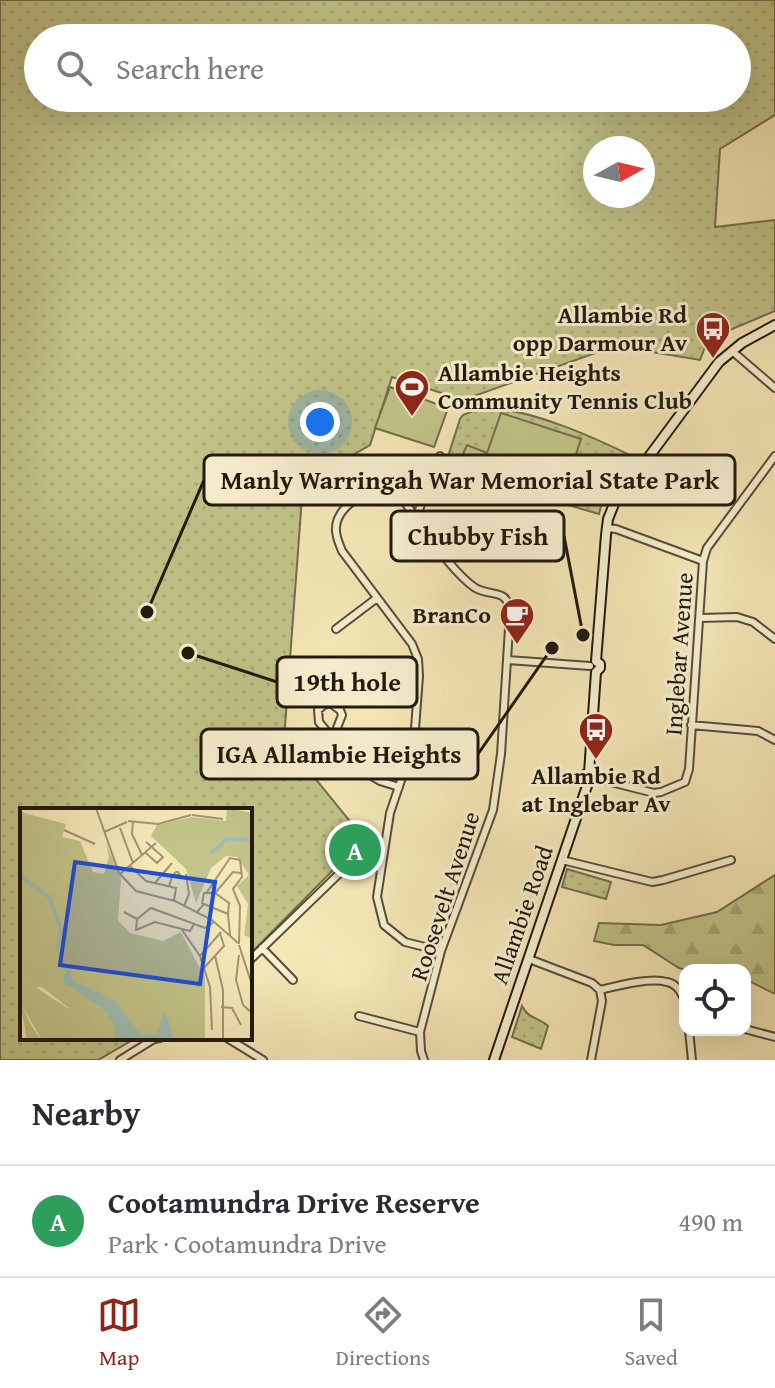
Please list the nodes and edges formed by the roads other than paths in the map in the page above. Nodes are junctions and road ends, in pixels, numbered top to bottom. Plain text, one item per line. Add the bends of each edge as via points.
1 (775, 325) edge
2 (732, 351) junction
3 (775, 388) edge
4 (440, 456) dead end
5 (775, 456) edge
6 (416, 519) junction
7 (607, 528) junction
8 (703, 561) junction
9 (377, 598) junction
10 (700, 618) junction
11 (336, 629) dead end
12 (775, 639) edge
13 (507, 660) junction
14 (594, 666) junction
15 (691, 725) junction
16 (334, 740) junction
17 (775, 740) edge
18 (591, 778) junction
19 (399, 787) junction
20 (562, 860) junction
21 (731, 860) dead end
22 (381, 868) junction
23 (262, 948) junction
24 (441, 951) junction
25 (252, 958) edge
26 (529, 959) junction
27 (293, 980) dead end
28 (600, 990) junction
29 (679, 990) edge
30 (359, 1016) dead end
31 (751, 1031) edge
32 (420, 1032) junction
33 (690, 1036) edge
34 (775, 1037) edge
35 (152, 1040) edge
36 (230, 1040) edge
37 (120, 1060) edge
38 (263, 1060) edge
39 (424, 1060) edge
40 (494, 1060) edge
41 (591, 1060) edge
42 (692, 1060) edge

1 - 2 main road, Allambie Road
2 - 3 street
2 - 7 main road, Allambie Road via 710,372 624,489
4 - 6 street
5 - 8 street, Inglebar Avenue via 707,548
6 - 9 street via 400,498 385,493 363,494 338,519 342,551
6 - 13 street, Roosevelt Avenue via 468,582 510,603
7 - 8 street
7 - 14 main road, Allambie Road
8 - 10 street, Inglebar Avenue
9 - 11 street
9 - 19 street via 418,659 414,742
10 - 12 street via 737,617
10 - 15 street, Inglebar Avenue
13 - 14 street
13 - 24 street, Roosevelt Avenue via 493,810
14 - 18 main road, Allambie Road
15 - 17 street via 758,731
15 - 18 street, Inglebar Avenue via 685,782 654,793
16 - 16 street via 319,722 318,710 330,703 342,715
16 - 19 street via 363,772
18 - 20 main road, Allambie Road
19 - 22 street
20 - 21 street via 652,882
20 - 26 main road, Allambie Road
22 - 23 street via 345,868
22 - 24 street via 377,897 384,925 405,942
23 - 25 street
23 - 27 street
24 - 32 street, Roosevelt Avenue
26 - 28 street
26 - 40 main road, Allambie Road
28 - 29 street via 640,982 668,982
28 - 41 street
30 - 32 street
31 - 34 street
32 - 39 street, Roosevelt Avenue
33 - 42 street
35 - 37 street
36 - 38 street

